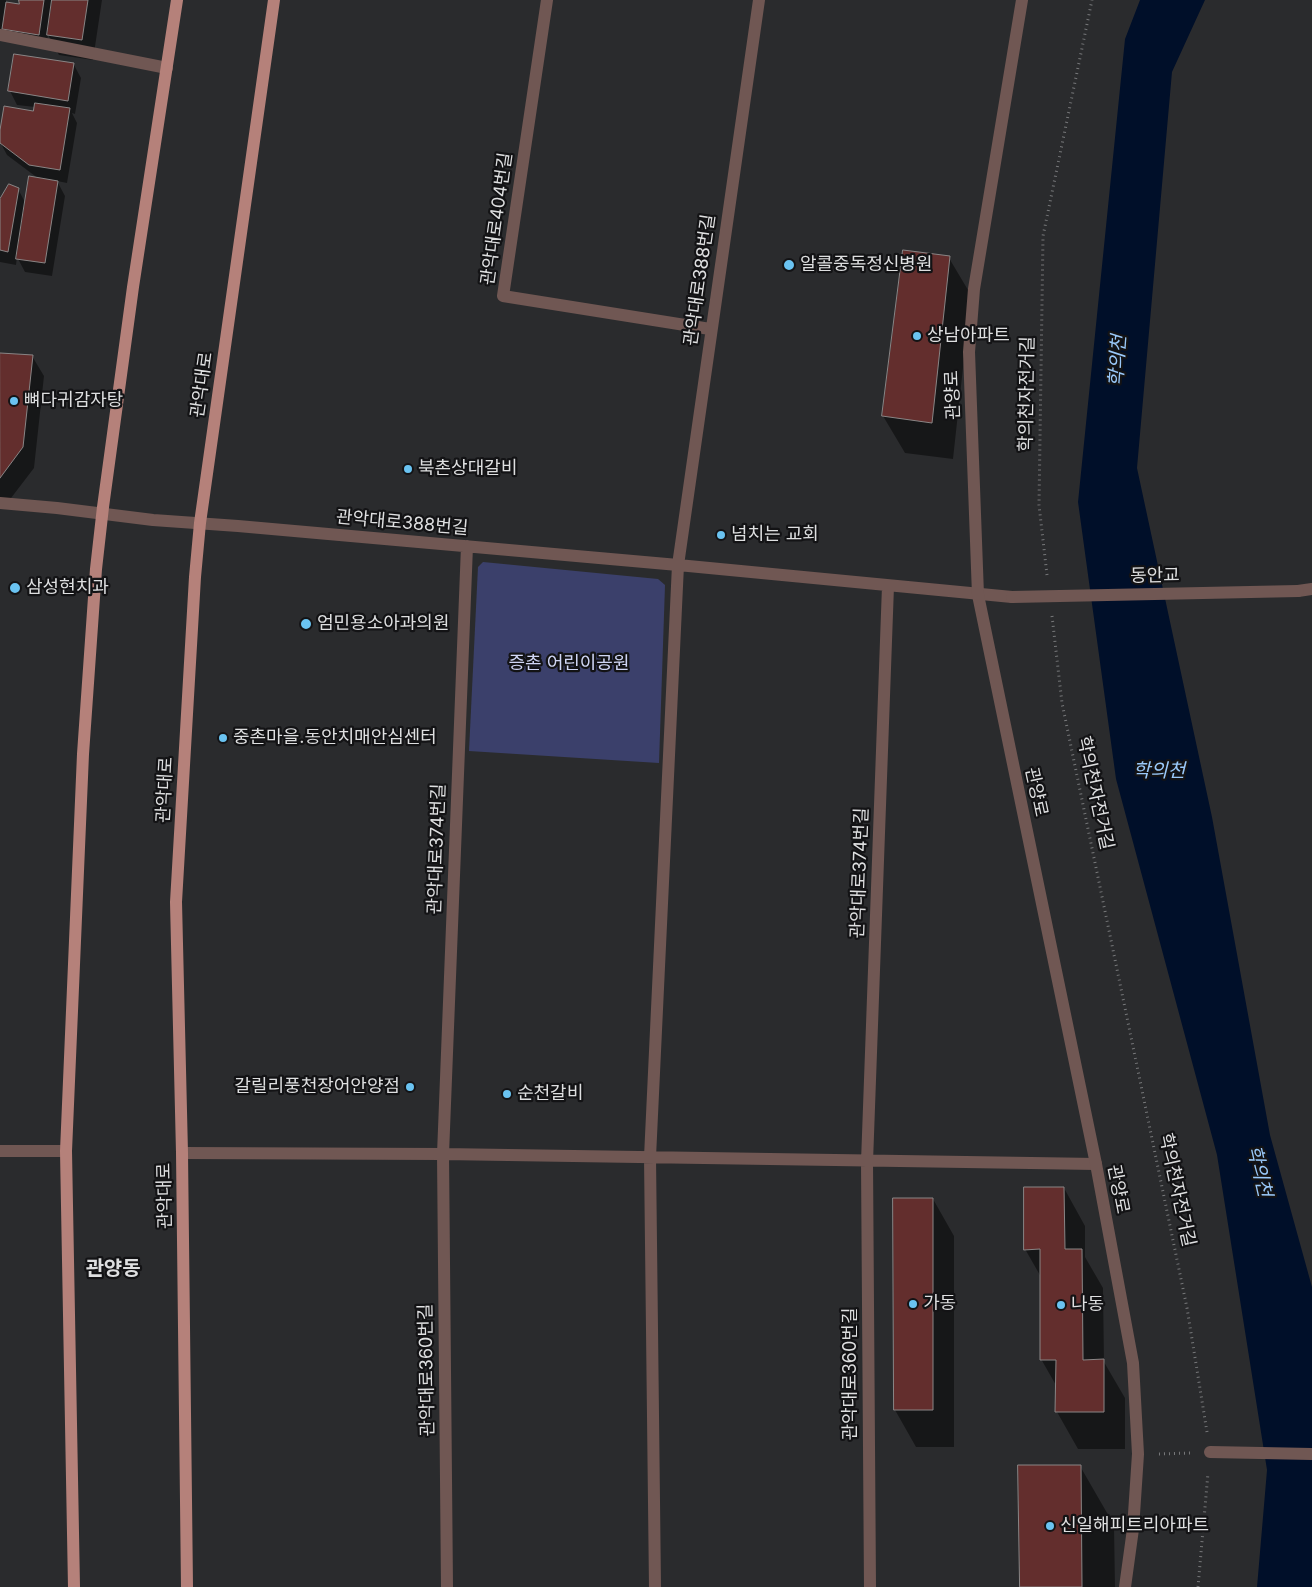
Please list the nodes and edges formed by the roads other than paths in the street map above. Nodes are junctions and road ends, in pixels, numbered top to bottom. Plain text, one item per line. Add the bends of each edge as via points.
1 (177, 0) edge
2 (274, 0) edge
3 (547, 0) edge
4 (759, 0) edge
5 (1022, 0) edge
6 (0, 35) edge
7 (167, 68) junction
8 (710, 329) junction
9 (0, 503) edge
10 (103, 514) junction
11 (200, 523) junction
12 (467, 546) junction
13 (678, 565) junction
14 (888, 586) junction
15 (1312, 589) edge
16 (978, 595) junction
17 (0, 1151) edge
18 (66, 1151) junction
19 (182, 1153) junction
20 (443, 1154) junction
21 (650, 1157) junction
22 (867, 1162) junction
23 (1096, 1164) junction
24 (1210, 1452) road end
25 (1312, 1454) edge
26 (74, 1587) edge
27 (187, 1587) edge
28 (447, 1587) edge
29 (655, 1587) edge
30 (870, 1587) edge
31 (1125, 1587) edge

1 - 7 main road
2 - 11 main road, 관악대로
3 - 8 street, 관악대로404번길 via 503,296
4 - 8 street, 관악대로388번길
5 - 16 street, 관양로 via 974,289 968,352
6 - 7 street
7 - 10 main road via 133,287
8 - 13 street, 관악대로388번길
9 - 10 street, 관악대로388번길
10 - 11 street, 관악대로388번길
10 - 18 main road via 83,754
11 - 12 street, 관악대로388번길
11 - 19 main road, 관악대로 via 176,902
12 - 13 street, 관악대로388번길
12 - 20 street, 관악대로374번길
13 - 14 street, 관악대로388번길
13 - 21 street
14 - 16 street, 관악대로388번길
14 - 22 street, 관악대로374번길
15 - 16 street, 동안교, bridge via 1012,597
16 - 23 street, 관양로
17 - 18 street
18 - 26 main road
19 - 20 street
19 - 27 main road, 관악대로
20 - 21 street
20 - 28 street, 관악대로360번길
21 - 22 street
21 - 29 street
22 - 23 street
22 - 30 street, 관악대로360번길
23 - 31 street, 관양로 via 1133,1363 1138,1454
24 - 25 street

